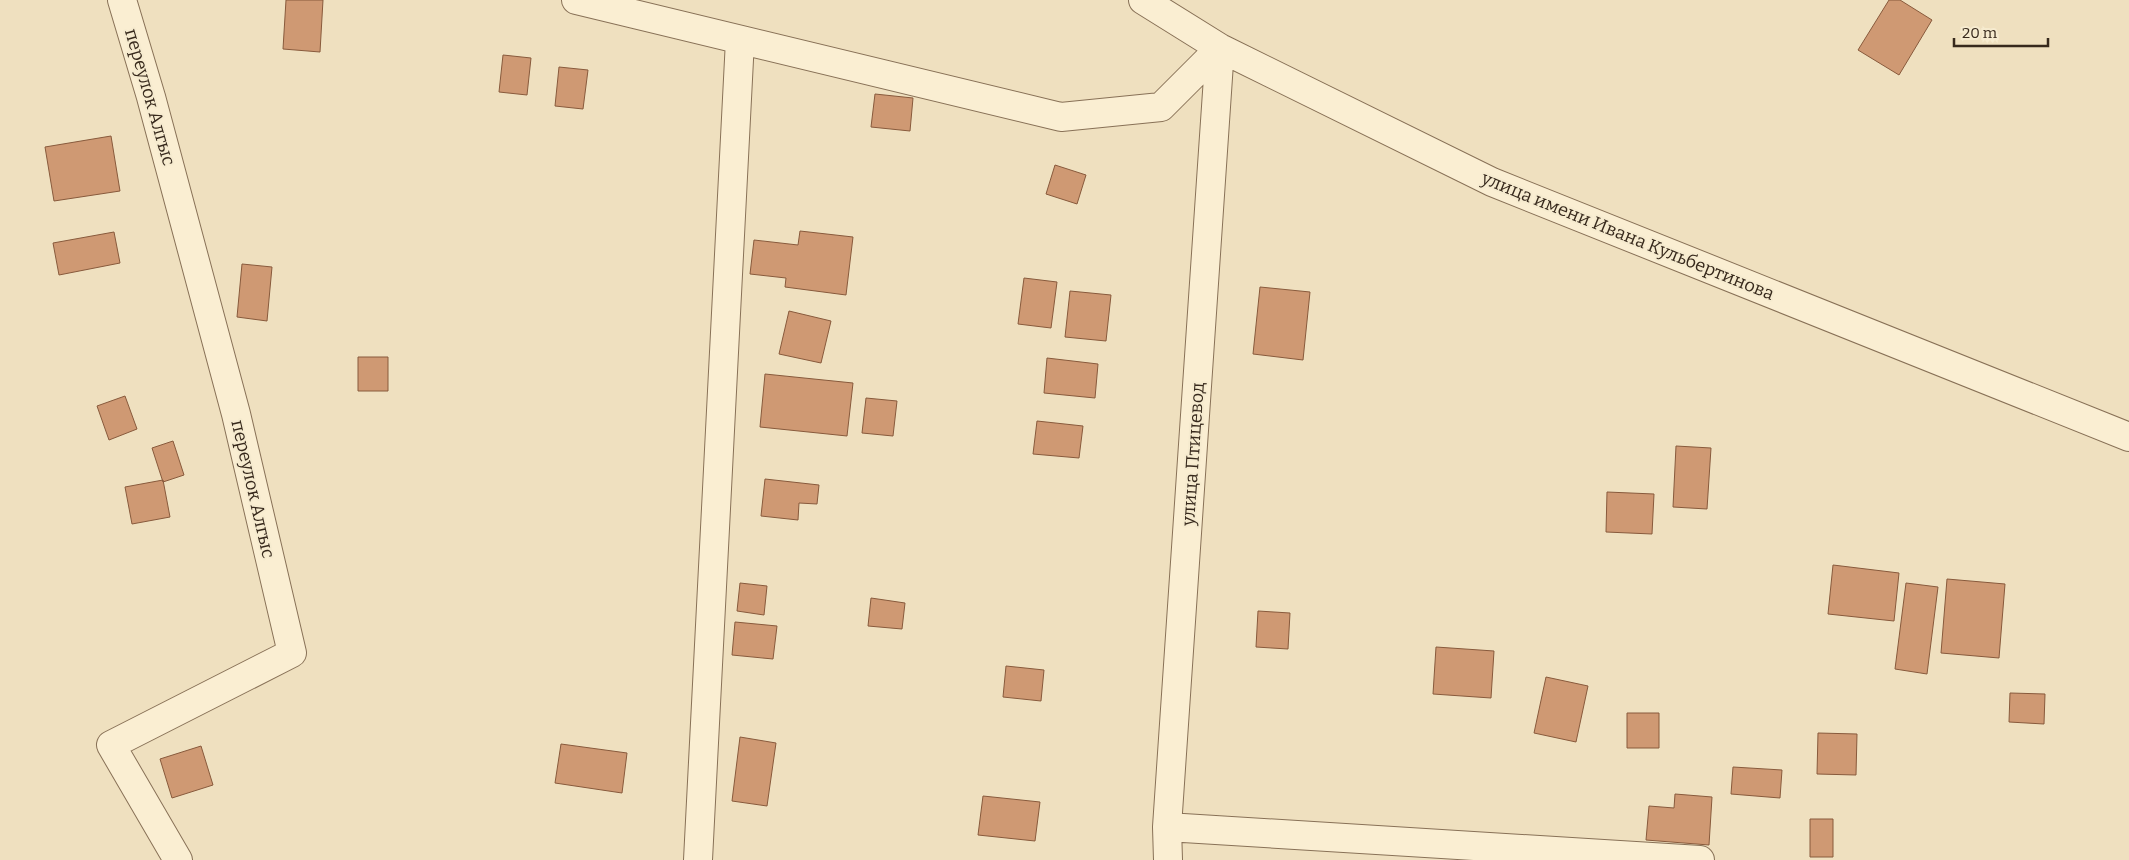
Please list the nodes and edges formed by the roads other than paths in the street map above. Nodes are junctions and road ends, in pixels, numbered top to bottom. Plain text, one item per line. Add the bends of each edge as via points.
1 (122, 0) edge
2 (576, 0) edge
3 (1143, 0) edge
4 (740, 40) junction
5 (1220, 48) junction
6 (2129, 438) edge
7 (1167, 827) junction
8 (178, 860) edge
9 (698, 860) edge
10 (1168, 860) edge
11 (1700, 860) edge

1 - 8 street, переулок Алгыс via 236,414 292,653 111,745
2 - 4 street
3 - 5 street, улица имени Ивана Кульбертинова
4 - 5 street via 1061,117 1161,108
4 - 9 street
5 - 6 street, улица имени Ивана Кульбертинова via 1492,182
5 - 7 street, улица Птицевод
7 - 10 street, улица Птицевод
7 - 11 street

